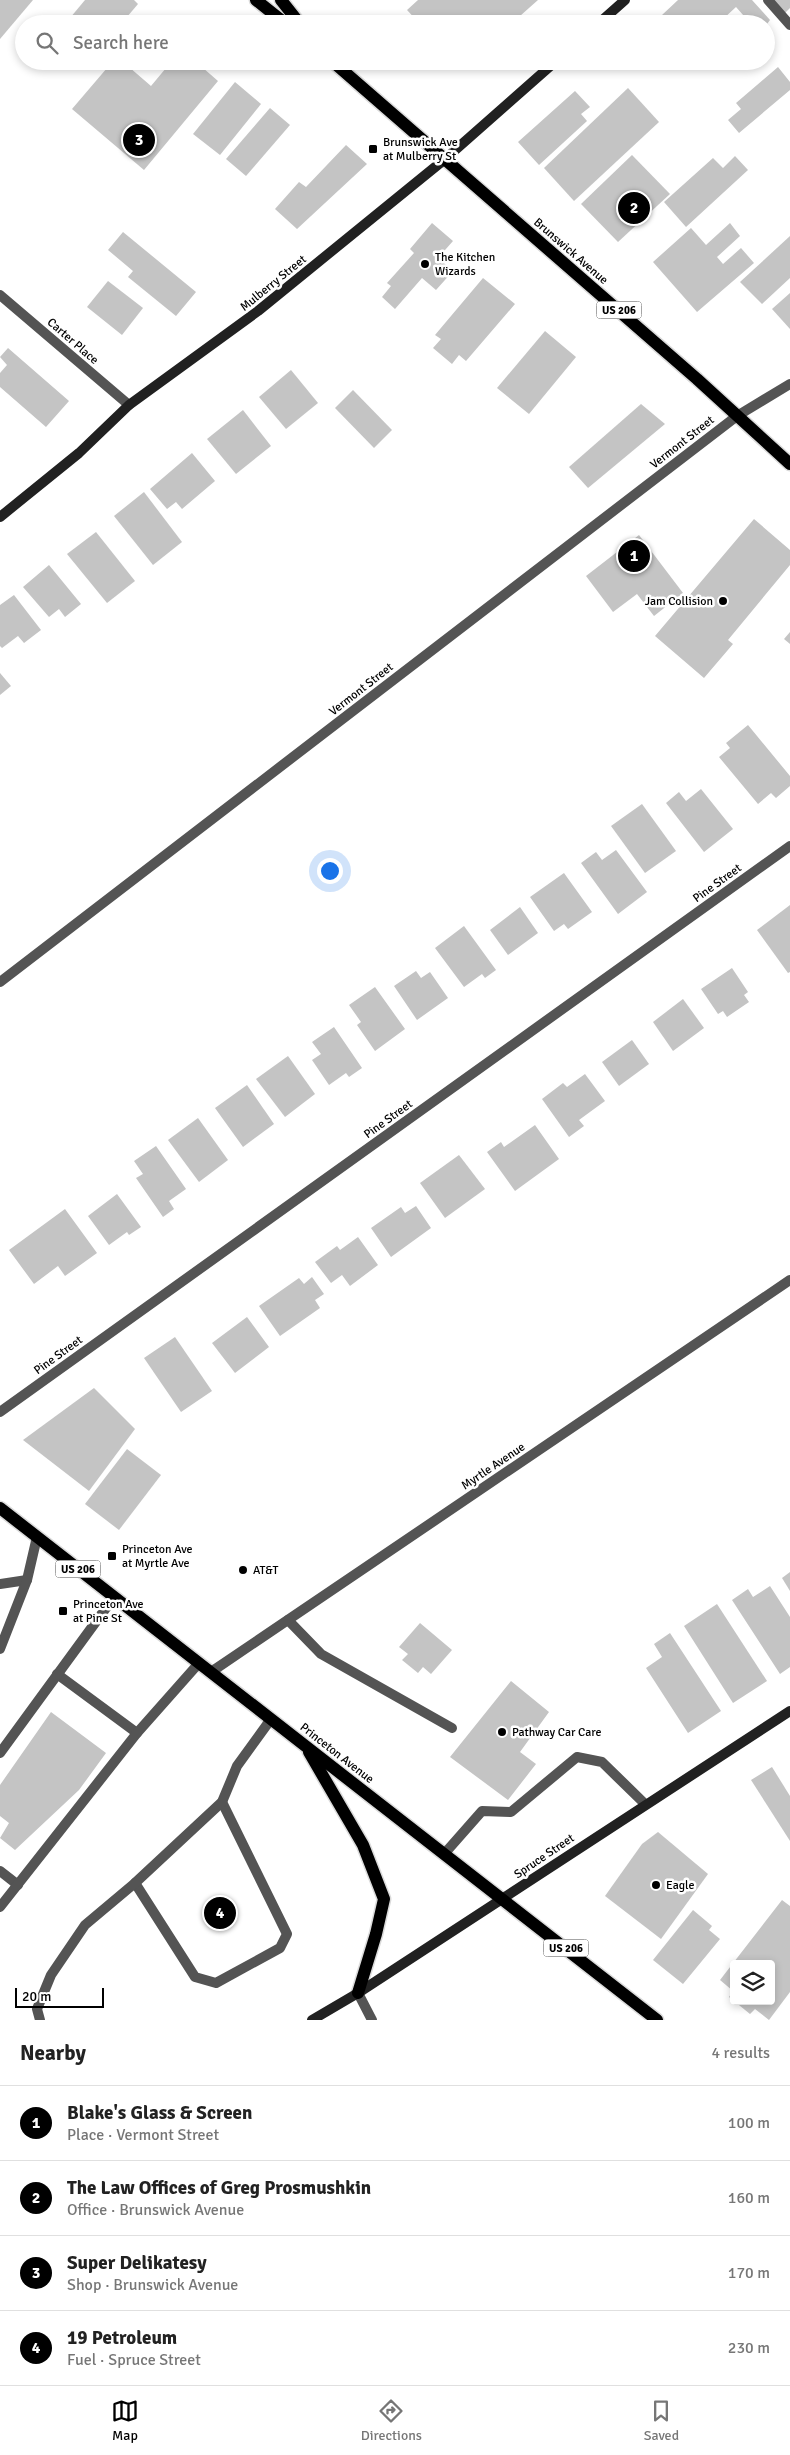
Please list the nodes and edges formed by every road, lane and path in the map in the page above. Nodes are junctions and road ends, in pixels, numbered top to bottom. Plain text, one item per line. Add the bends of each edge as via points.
1 (256, 0) edge
2 (281, 0) edge
3 (625, 0) edge
4 (768, 0) edge
5 (275, 15) edge
6 (293, 15) edge
7 (608, 15) edge
8 (790, 25) edge
9 (342, 70) edge
10 (546, 70) edge
11 (445, 159) junction
12 (0, 295) edge
13 (790, 384) edge
14 (129, 405) junction
15 (737, 416) junction
16 (790, 464) edge
17 (0, 517) edge
18 (790, 846) edge
19 (0, 982) edge
20 (790, 1280) edge
21 (0, 1412) edge
22 (0, 1508) edge
23 (37, 1537) junction
24 (27, 1580) junction
25 (0, 1584) edge
26 (114, 1597) junction
27 (288, 1620) junction
28 (0, 1649) edge
29 (199, 1663) junction
30 (211, 1672) junction
31 (57, 1674) junction
32 (790, 1711) edge
33 (271, 1718) junction
34 (452, 1728) dead end
35 (137, 1733) junction
36 (306, 1746) junction
37 (0, 1753) edge
38 (222, 1802) junction
39 (645, 1804) junction
40 (445, 1853) junction
41 (0, 1871) edge
42 (135, 1883) junction
43 (18, 1885) junction
44 (503, 1898) junction
45 (0, 1907) edge
46 (358, 1993) junction
47 (326, 2017) edge
48 (40, 2020) edge
49 (312, 2020) edge
50 (372, 2020) edge
51 (657, 2020) edge

1 - 5 main road
2 - 6 main road
3 - 7 street
4 - 8 street
9 - 11 main road, Brunswick Avenue / US 206
10 - 11 street, Mulberry Street
11 - 14 street, Mulberry Street via 258,311
11 - 15 main road, Brunswick Avenue / US 206
12 - 14 street, Carter Place
13 - 15 street, Vermont Street
14 - 17 street, Mulberry Street via 79,452
15 - 16 main road, Brunswick Avenue / US 206
15 - 19 street, Vermont Street
18 - 21 street, Pine Street
20 - 27 street, Myrtle Avenue
22 - 23 main road, Princeton Avenue / US 206
23 - 24 street
23 - 26 main road, Princeton Avenue / US 206
24 - 25 street
24 - 28 street
26 - 29 main road, Princeton Avenue / US 206
26 - 31 street
27 - 30 street, Myrtle Avenue
27 - 34 street via 321,1654
29 - 30 main road, Princeton Avenue / US 206
29 - 35 street
30 - 33 main road, Princeton Avenue / US 206
31 - 35 street
31 - 37 street
32 - 39 street, Spruce Street
33 - 36 main road, Princeton Avenue / US 206
33 - 38 street via 236,1766
35 - 43 street
36 - 40 main road, Princeton Avenue / US 206
36 - 46 main road via 363,1845 384,1900
38 - 42 street
38 - 42 street via 287,1934 280,1948 216,1983 195,1977
39 - 40 street via 602,1762 577,1757 511,1812 482,1810
39 - 44 street, Spruce Street
40 - 44 main road, Princeton Avenue / US 206
41 - 43 street
42 - 48 street via 85,1924 51,1975 37,2009
43 - 45 street
44 - 46 street, Spruce Street
44 - 51 main road, Princeton Avenue / US 206
46 - 47 street, Spruce Street
46 - 50 street
47 - 49 street, Spruce Street

